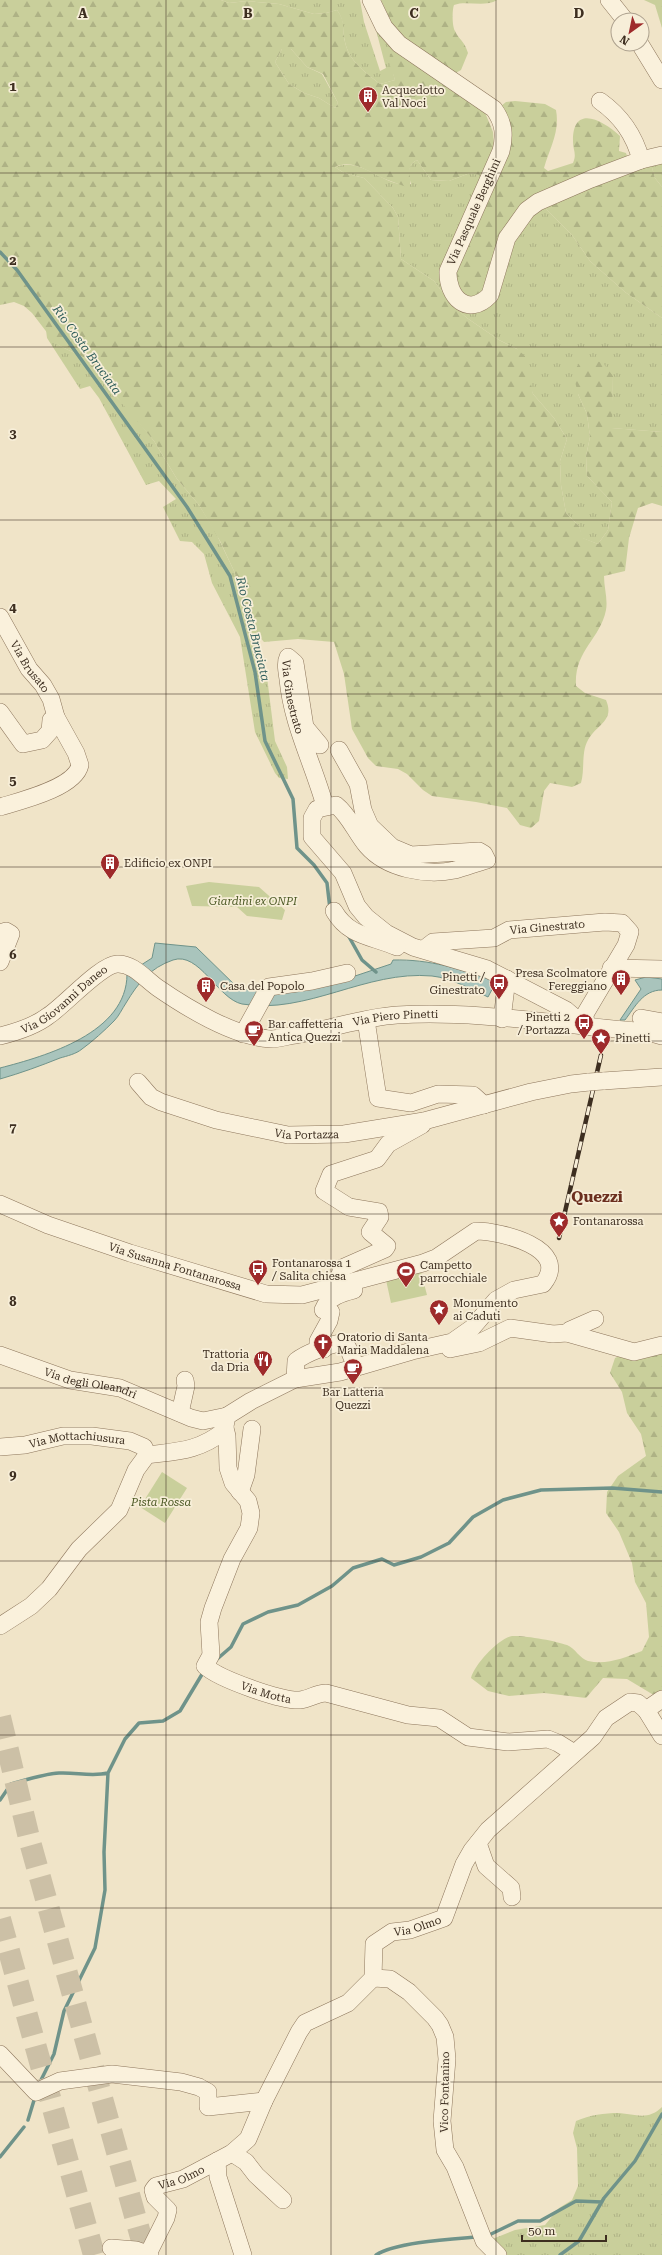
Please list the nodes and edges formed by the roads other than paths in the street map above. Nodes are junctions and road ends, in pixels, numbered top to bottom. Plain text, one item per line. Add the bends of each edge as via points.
1 (371, 0) edge
2 (609, 0) edge
3 (619, 12) edge
4 (645, 52) edge
5 (662, 80) edge
6 (600, 101) dead end
7 (662, 155) edge
8 (641, 160) junction
9 (0, 617) edge
10 (0, 712) edge
11 (56, 717) junction
12 (320, 745) dead end
13 (338, 750) dead end
14 (325, 806) junction
15 (0, 807) edge
16 (0, 933) edge
17 (386, 933) junction
18 (424, 949) junction
19 (0, 962) edge
20 (128, 965) joint
21 (611, 968) junction
22 (487, 969) junction
23 (662, 969) edge
24 (347, 973) dead end
25 (507, 979) junction
26 (641, 1018) dead end
27 (502, 1019) junction
28 (366, 1020) junction
29 (662, 1022) edge
30 (586, 1027) junction
31 (243, 1034) junction
32 (0, 1036) edge
33 (662, 1036) edge
34 (662, 1076) edge
35 (138, 1082) dead end
36 (484, 1105) junction
37 (426, 1120) junction
38 (0, 1204) edge
39 (363, 1279) junction
40 (339, 1284) junction
41 (595, 1319) dead end
42 (567, 1333) junction
43 (444, 1344) junction
44 (662, 1345) edge
45 (324, 1349) junction
46 (0, 1355) edge
47 (356, 1367) junction
48 (295, 1379) junction
49 (185, 1380) dead end
50 (180, 1413) junction
51 (226, 1422) junction
52 (252, 1429) dead end
53 (0, 1447) edge
54 (147, 1456) junction
55 (240, 1492) junction
56 (0, 1626) edge
57 (662, 1699) edge
58 (646, 1710) junction
59 (662, 1736) edge
60 (574, 1753) junction
61 (478, 1843) junction
62 (512, 1897) dead end
63 (373, 1978) junction
64 (0, 2054) edge
65 (264, 2101) junction
66 (232, 2153) junction
67 (217, 2161) junction
68 (283, 2200) dead end
69 (111, 2248) dead end
70 (149, 2254) edge
71 (243, 2255) edge
72 (498, 2255) edge

1 - 8 street, Via Pasquale Berghini via 384,27 399,44 494,109 501,119 504,134 501,151 448,271 450,288 460,302 476,305 484,302 490,295 507,238 527,210 538,202
2 - 3 street
4 - 5 street
6 - 8 street via 627,125
7 - 8 street, Via Pasquale Berghini
9 - 11 street, Via Brusato via 29,669 51,699
10 - 11 street via 24,744 42,740 50,731 51,720
11 - 15 street, Via Brusato via 80,761 79,769 73,777 47,792
12 - 14 street, Via Ginestrato via 305,727 295,663 288,658 286,665 290,704
13 - 14 street via 358,784 363,810 370,826 392,847 411,855 479,851 487,860 455,870 432,872 395,865 373,852 358,835 344,811 336,805
14 - 17 street via 318,809 312,818 312,837 342,873 357,906
16 - 19 street via 6,931 11,934
17 - 18 street via 413,947
17 - 22 street via 380,936 368,933 345,916 329,911 345,927 367,938 385,942 412,954 447,961 475,971
18 - 21 street, Via Ginestrato via 433,942 494,938 509,930 604,922 622,923 630,932 626,945
18 - 22 street
20 - 31 street, Via Piero Pinetti via 157,987
20 - 32 street, Via Giovanni Daneo via 115,964 99,973 48,1017
21 - 23 street
21 - 30 street, Via Ginestrato via 586,1014
22 - 25 street
24 - 31 street via 269,987
25 - 27 street
25 - 30 street via 566,1010
26 - 29 street
27 - 28 street, Via Piero Pinetti via 409,1014
27 - 30 street, Via Piero Pinetti
28 - 31 street, Via Piero Pinetti via 272,1039
28 - 36 street via 378,1098 411,1103 438,1094 473,1095
30 - 33 street, Via Piero Pinetti via 648,1032
34 - 36 street, Via Portazza via 558,1087
35 - 37 street, Via Portazza via 151,1097 161,1102 223,1121 288,1135 344,1134
36 - 37 street, Via Portazza
37 - 40 street via 424,1124 388,1144 377,1159 331,1174 324,1191 349,1207 378,1211 380,1217 370,1232 386,1246 385,1249 342,1268
38 - 40 street, Via Susanna Fontanarossa via 48,1225 130,1253 266,1294 302,1295
39 - 40 street, Via Susanna Fontanarossa
39 - 43 street, Via Susanna Fontanarossa via 436,1258 476,1231 504,1234 537,1247 546,1255 549,1270 543,1284 514,1290 496,1300 463,1337
39 - 45 street via 362,1288 335,1296 325,1305 323,1310 331,1312 318,1341
41 - 42 street
42 - 43 street via 553,1334 510,1328 479,1343 455,1349 449,1349
42 - 44 street via 634,1352
43 - 47 street
45 - 47 street via 342,1343 348,1348
45 - 48 street via 296,1360
46 - 50 street, Via degli Oleandri via 70,1380 120,1388
47 - 48 street
48 - 51 street via 250,1400
49 - 50 street
50 - 51 street, Via degli Oleandri via 203,1421
51 - 54 street via 224,1431 198,1447
51 - 55 street, Via Motta via 228,1468 233,1483
52 - 55 street via 246,1475
53 - 54 street, Via Mottachiusura via 25,1445 63,1436 92,1436 130,1441 144,1447
54 - 56 street via 136,1470 119,1510 79,1549 50,1589 31,1606
55 - 60 street, Via Motta via 248,1501 249,1528 232,1559 213,1608 209,1622 211,1656 207,1668 260,1692 299,1700 326,1693 408,1715 439,1718 468,1737 508,1742 548,1739
57 - 58 street
58 - 59 street
58 - 60 street, Via Olmo via 638,1703 630,1702 606,1718 593,1737
60 - 61 street, Via Olmo via 504,1814
61 - 62 street via 483,1862 511,1888
61 - 63 street, Via Olmo via 464,1864 444,1918 410,1930 392,1932 374,1944
63 - 65 street, Via Olmo via 348,2003 305,2023
63 - 72 street, Vico Fontanino via 390,1979 409,1992 440,2025 445,2037 446,2059 442,2121 445,2150 455,2167 484,2241
64 - 65 street via 36,2092 60,2081 112,2074 181,2082 200,2087 208,2092 208,2107
65 - 66 street, Via Olmo via 248,2139
66 - 67 street, Via Olmo
66 - 68 street via 246,2162
67 - 70 street, Via Olmo via 183,2179 156,2186 153,2190 155,2197 168,2210
67 - 71 street via 218,2177
69 - 70 street, Via Olmo

